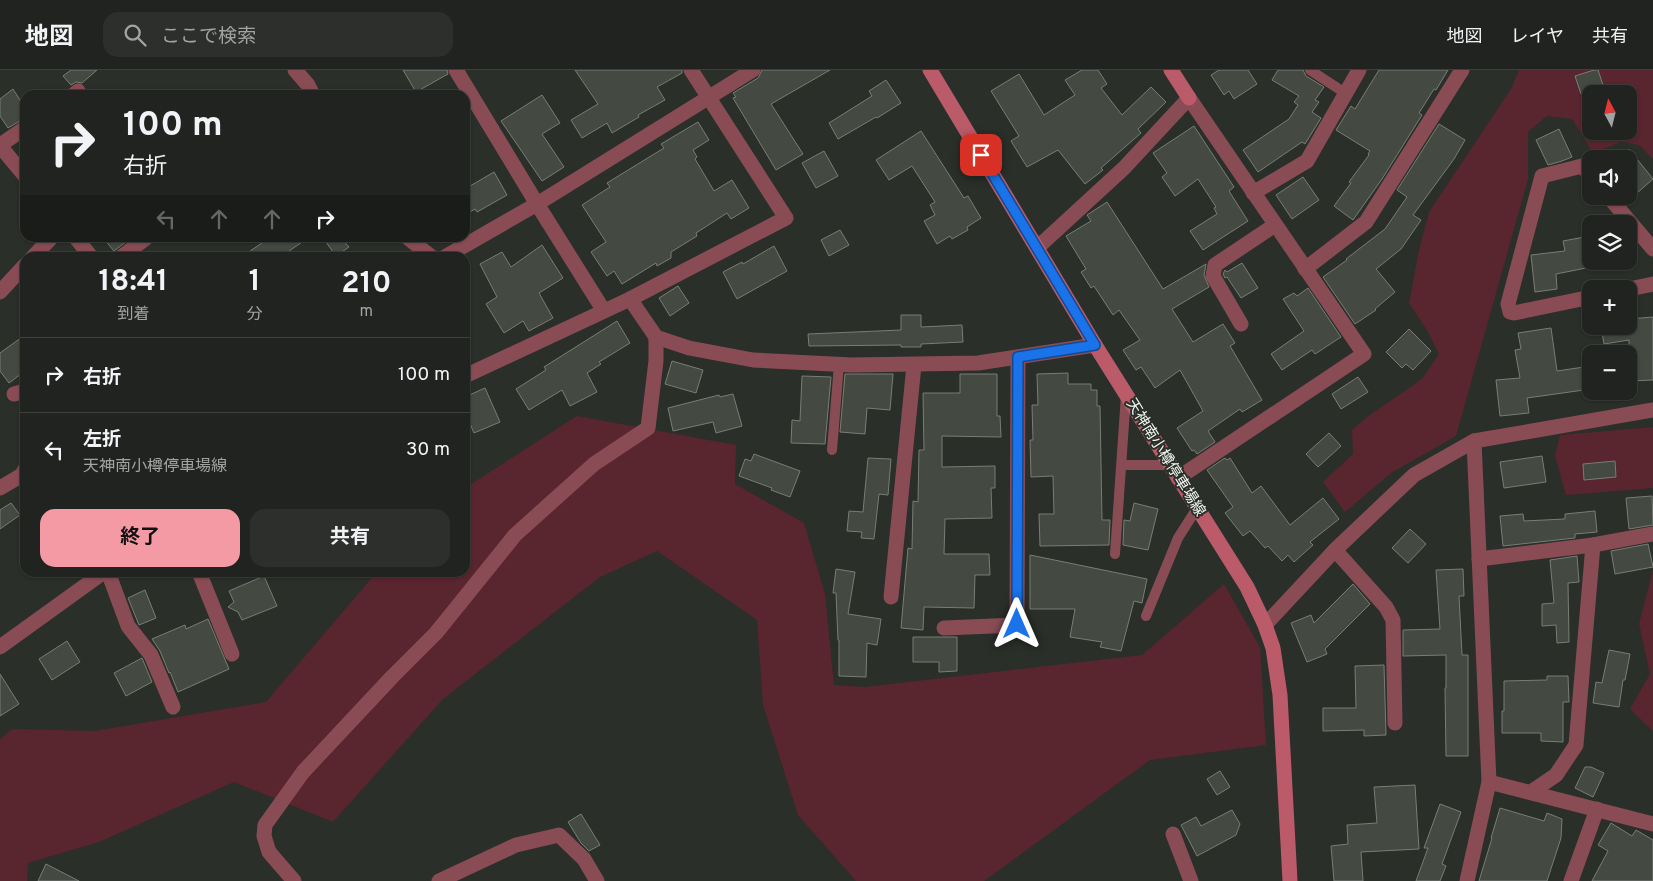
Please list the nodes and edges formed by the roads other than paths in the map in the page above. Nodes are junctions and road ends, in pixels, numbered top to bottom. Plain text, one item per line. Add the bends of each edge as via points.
1 (295, 70) edge
2 (456, 70) edge
3 (691, 70) edge
4 (753, 70) edge
5 (930, 70) edge
6 (1171, 70) edge
7 (1310, 70) edge
8 (1359, 70) edge
9 (1462, 70) edge
10 (310, 90) edge
11 (468, 90) edge
12 (470, 93) edge
13 (1345, 93) junction
14 (708, 98) junction
15 (1189, 98) junction
16 (20, 133) edge
17 (1, 150) edge
18 (1582, 166) edge
19 (20, 171) edge
20 (1253, 193) junction
21 (537, 204) junction
22 (1616, 205) edge
23 (1275, 225) junction
24 (47, 242) edge
25 (79, 242) edge
26 (141, 242) edge
27 (413, 242) edge
28 (1037, 248) junction
29 (1653, 249) edge
30 (38, 252) edge
31 (87, 252) edge
32 (128, 252) edge
33 (426, 252) edge
34 (453, 252) edge
35 (1304, 269) junction
36 (20, 270) edge
37 (1653, 284) edge
38 (1637, 288) edge
39 (0, 292) edge
40 (630, 299) junction
41 (1582, 299) edge
42 (604, 311) junction
43 (1241, 324) dead end
44 (656, 337) junction
45 (1095, 345) junction
46 (1018, 357) junction
47 (839, 364) junction
48 (914, 365) junction
49 (470, 374) edge
50 (1126, 395) junction
51 (1653, 410) edge
52 (1474, 441) junction
53 (832, 450) dead end
54 (1122, 465) junction
55 (1174, 472) junction
56 (20, 476) edge
57 (0, 488) edge
58 (1197, 508) junction
59 (1653, 534) edge
60 (1593, 545) junction
61 (1334, 550) junction
62 (1116, 554) dead end
63 (1479, 559) junction
64 (96, 577) edge
65 (102, 577) edge
66 (201, 577) edge
67 (891, 597) dead end
68 (1146, 616) dead end
69 (1265, 625) junction
70 (944, 628) dead end
71 (0, 647) edge
72 (232, 654) dead end
73 (173, 707) dead end
74 (1395, 723) dead end
75 (1489, 782) junction
76 (1532, 792) junction
77 (1597, 809) junction
78 (1653, 824) edge
79 (1173, 834) dead end
80 (294, 881) edge
81 (440, 881) edge
82 (597, 881) edge
83 (1191, 881) edge
84 (1290, 881) edge
85 (1467, 881) edge
86 (1571, 881) edge

1 - 10 street
2 - 11 street
3 - 14 street
4 - 14 street
5 - 28 main road, 天神南小樽停車場線
6 - 15 main road
7 - 13 lane
8 - 13 street
9 - 35 street via 1366,222
12 - 21 street
13 - 20 street via 1307,161
14 - 21 street
14 - 40 street via 786,218
15 - 20 street
15 - 28 street via 1124,168
16 - 17 street
17 - 19 street
18 - 41 street via 1542,176 1508,304 1510,312 1514,313
20 - 23 street
21 - 34 street
21 - 42 street
22 - 29 street
23 - 35 street
23 - 43 street via 1215,265 1212,276
24 - 30 street
25 - 31 street
26 - 32 street
27 - 33 street
28 - 45 main road, 天神南小樽停車場線
35 - 55 street via 1364,354
36 - 39 street
37 - 38 street
40 - 42 street
40 - 44 street
42 - 49 street
44 - 47 street via 690,348 752,360
44 - 80 street via 648,428 594,464 515,535 436,633 303,772 265,824 264,836 269,852
45 - 46 street
45 - 50 main road, 天神南小樽停車場線
46 - 48 street via 978,364
46 - 70 street via 1017,624
47 - 48 street
47 - 53 lane
48 - 67 street
50 - 54 lane
50 - 55 main road, 天神南小樽停車場線
51 - 52 street
52 - 61 street via 1414,475
52 - 63 street
54 - 55 lane
54 - 62 lane
55 - 58 main road, 天神南小樽停車場線
56 - 57 street
58 - 68 lane via 1178,538
58 - 69 main road, 天神南小樽停車場線 via 1247,587
59 - 60 street
60 - 63 street
60 - 76 street via 1576,745 1556,775
61 - 69 street
61 - 74 street via 1386,607 1393,620
63 - 75 street
64 - 71 street
65 - 73 street via 128,626 151,655
66 - 72 street
69 - 84 main road, 天神南小樽停車場線 via 1273,648 1280,694
75 - 76 street
75 - 85 street
76 - 77 street
77 - 78 street
77 - 86 street
79 - 83 street
81 - 82 street via 516,845 559,835 584,859

